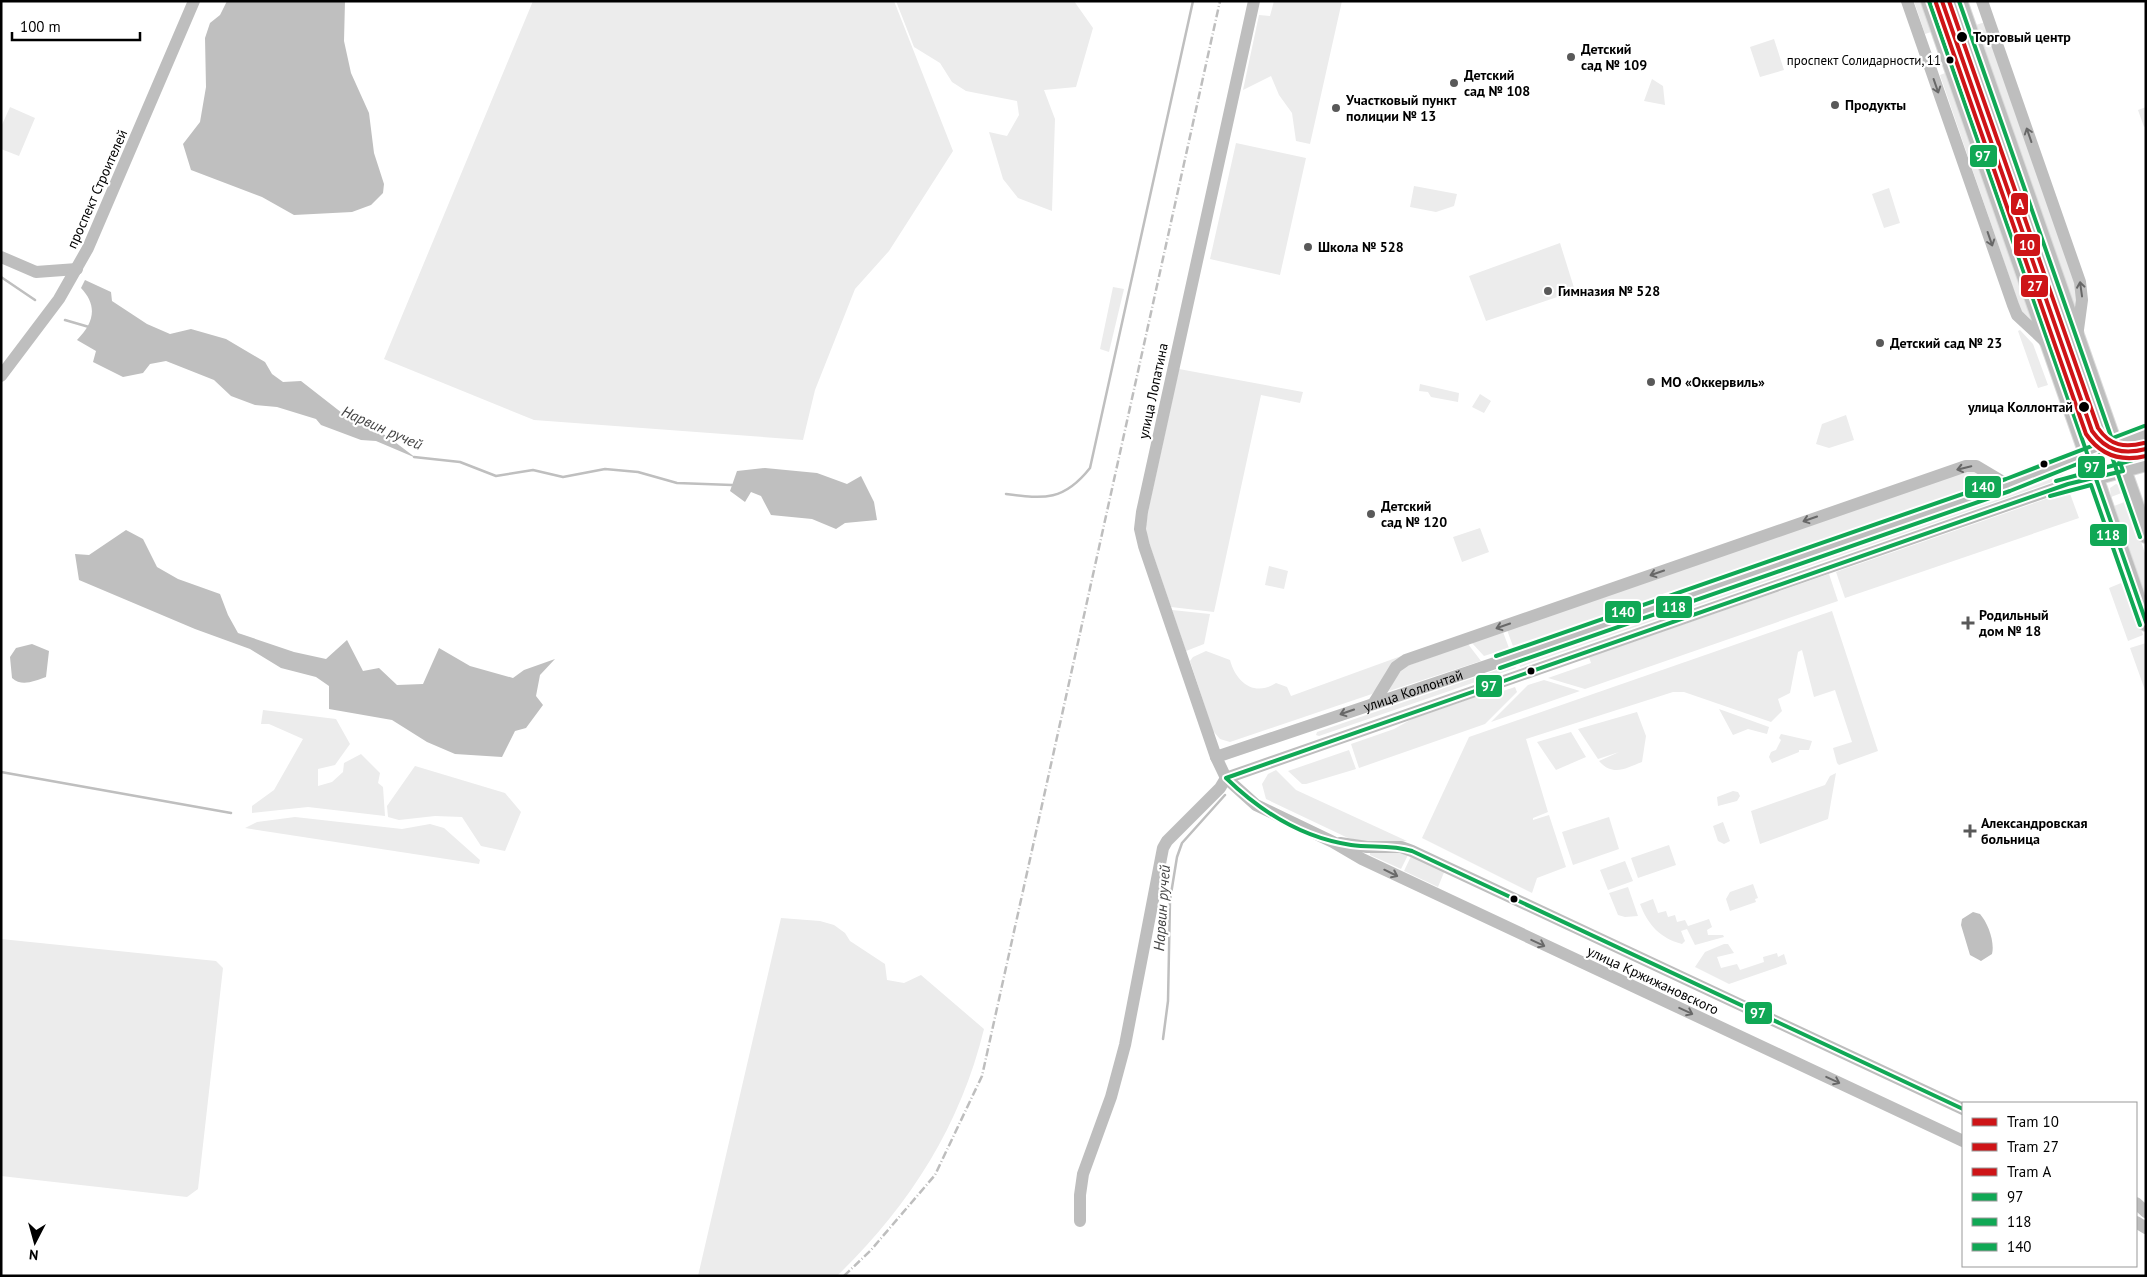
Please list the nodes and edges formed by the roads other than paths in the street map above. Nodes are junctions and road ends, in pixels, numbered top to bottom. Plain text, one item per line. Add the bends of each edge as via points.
1 (194, 1) edge
2 (1254, 1) edge
3 (1907, 1) edge
4 (1929, 1) edge
5 (1959, 1) edge
6 (1982, 1) edge
7 (1, 257) edge
8 (76, 269) junction
9 (2077, 337) junction
10 (2050, 345) junction
11 (1, 376) edge
12 (2146, 432) edge
13 (2114, 443) junction
14 (2088, 455) junction
15 (2146, 463) edge
16 (2123, 471) junction
17 (2096, 477) junction
18 (2008, 484) junction
19 (2146, 535) edge
20 (2146, 623) edge
21 (1374, 703) junction
22 (1216, 757) junction
23 (1226, 778) junction
24 (1333, 842) junction
25 (1367, 847) junction
26 (1362, 859) junction
27 (1962, 1108) edge
28 (1962, 1141) edge
29 (1080, 1221) dead end

1 - 8 street, проспект Строителей via 102,217
2 - 22 street, улица Лопатина via 1140,529
3 -> 10 street via 2013,305 2024,322
4 - 10 main road
5 - 9 main road
9 -> 6 street via 2082,300 2080,282
7 - 8 street via 36,272
8 - 11 street, проспект Строителей via 59,299
9 - 13 main road
10 - 14 main road
12 - 13 main road, улица Коллонтай
13 - 14 main road, улица Коллонтай
13 - 16 main road
14 - 17 main road
14 - 18 street, улица Коллонтай
15 - 16 main road, улица Коллонтай
16 - 17 main road, улица Коллонтай
16 - 19 main road
17 - 20 main road
17 - 23 street, улица Коллонтай via 1822,568
18 - 21 street, улица Коллонтай
18 -> 21 street via 1976,466 1966,466 1808,520 1406,660 1396,667
21 -> 22 street, улица Коллонтай
22 - 23 street, улица Лопатина
23 - 24 street, улица Кржижановского via 1256,805
23 - 29 street via 1163,848 1125,1045 1084,1174
24 - 25 street, улица Кржижановского
24 - 26 street, улица Кржижановского
25 - 26 street
25 - 27 street, улица Кржижановского via 1401,846
26 -> 28 street, улица Кржижановского

